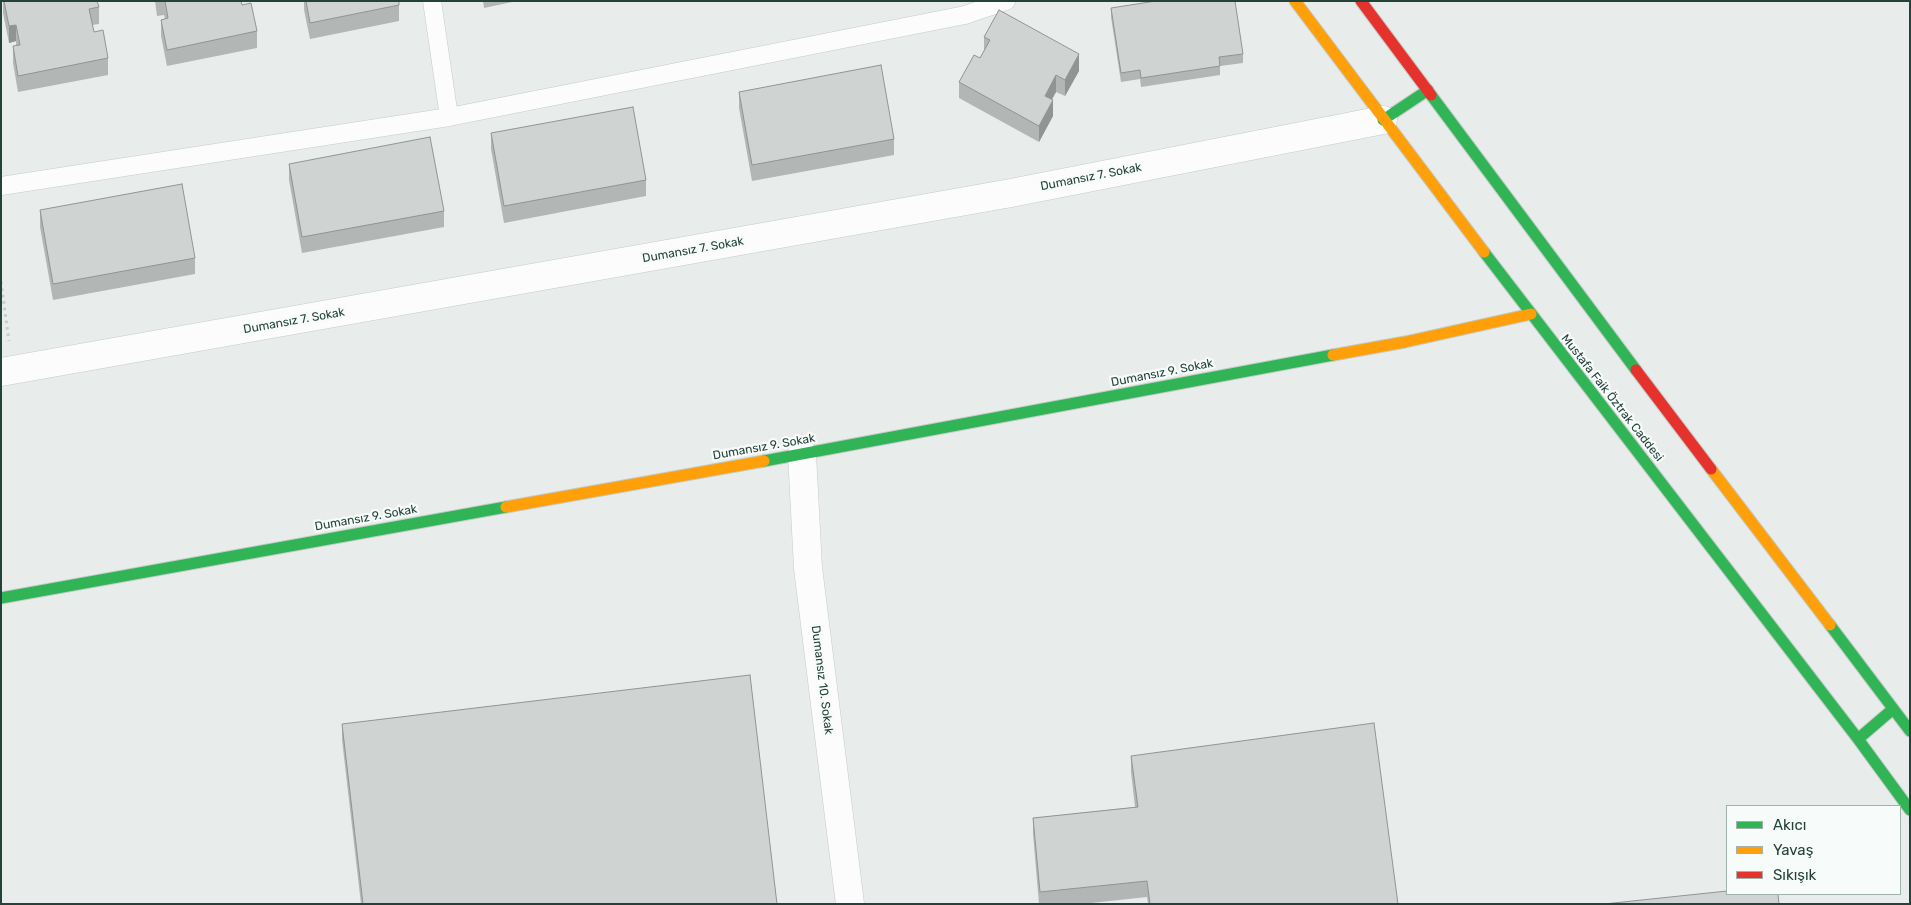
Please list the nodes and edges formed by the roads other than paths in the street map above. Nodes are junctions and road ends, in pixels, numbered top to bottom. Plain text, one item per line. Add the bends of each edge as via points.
1 (432, 1) edge
2 (1006, 1) edge
3 (1295, 1) edge
4 (1361, 1) edge
5 (1428, 90) junction
6 (449, 117) junction
7 (1383, 120) junction
8 (1, 186) edge
9 (1530, 314) junction
10 (7, 371) edge
11 (802, 454) junction
12 (1, 598) edge
13 (1893, 709) junction
14 (1910, 731) edge
15 (1858, 739) junction
16 (1910, 810) edge
17 (850, 904) edge

1 - 6 lane
2 - 6 lane via 965,15
3 - 7 street, Mustafa Faik Öztrak Caddesi
4 - 5 street
5 - 7 street
5 - 13 street
6 - 8 lane
7 - 9 street, Mustafa Faik Öztrak Caddesi
7 - 10 street, Dumansız 7. Sokak via 981,198
9 - 11 street, Dumansız 9. Sokak via 1405,342
9 - 15 street, Mustafa Faik Öztrak Caddesi
11 - 12 street, Dumansız 9. Sokak
11 - 17 street, Dumansız 10. Sokak via 808,568
13 - 14 street
13 - 15 street
15 - 16 street, Mustafa Faik Öztrak Caddesi

